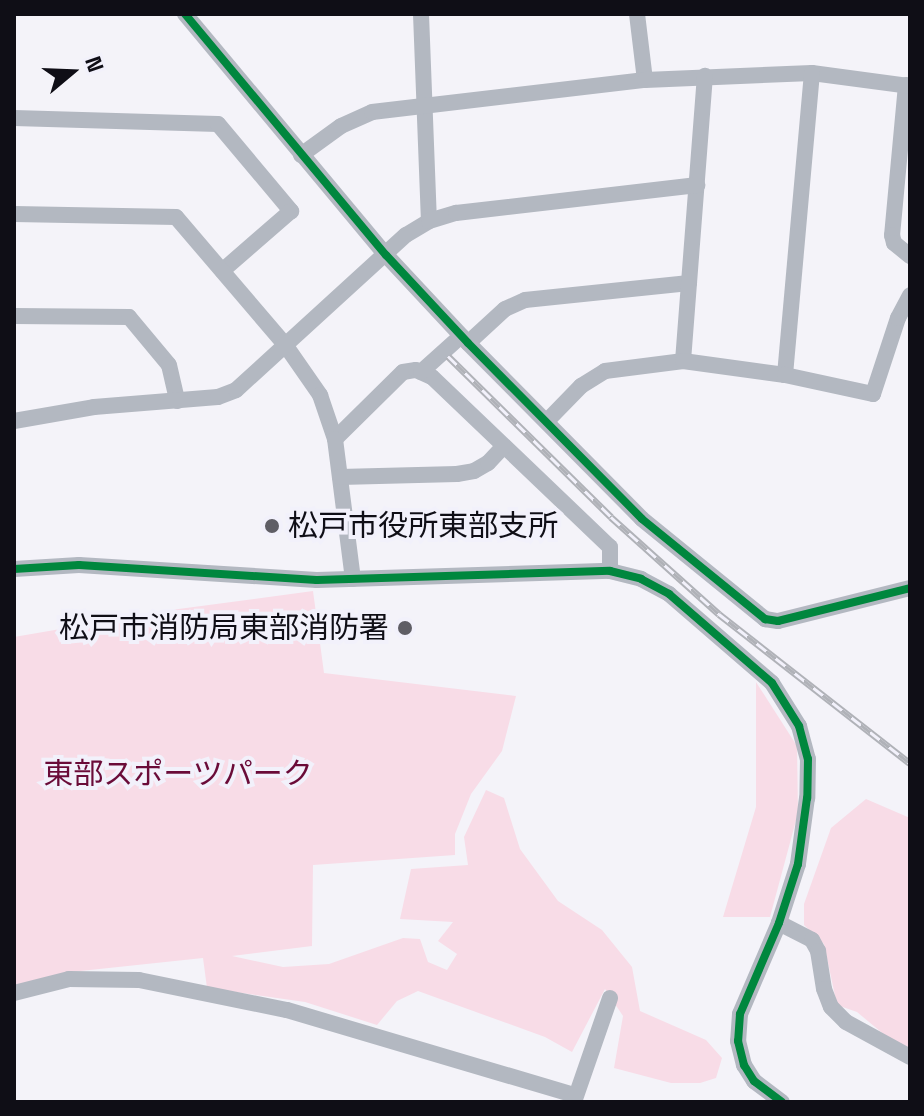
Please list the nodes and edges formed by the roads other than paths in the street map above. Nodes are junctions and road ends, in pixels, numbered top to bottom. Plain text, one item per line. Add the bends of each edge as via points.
1 (185, 14) edge
2 (421, 14) edge
3 (637, 14) edge
4 (812, 73) junction
5 (705, 76) junction
6 (645, 80) junction
7 (908, 86) edge
8 (424, 108) junction
9 (14, 118) edge
10 (301, 155) junction
11 (697, 185) junction
12 (14, 214) edge
13 (429, 221) junction
14 (386, 255) junction
15 (910, 256) edge
16 (222, 271) junction
17 (689, 283) junction
18 (910, 295) edge
19 (14, 316) edge
20 (464, 340) junction
21 (286, 346) junction
22 (683, 361) junction
23 (421, 372) junction
24 (785, 375) junction
25 (177, 401) junction
26 (14, 421) edge
27 (547, 421) junction
28 (335, 439) junction
29 (504, 446) junction
30 (340, 477) junction
31 (14, 569) edge
32 (610, 571) junction
33 (353, 579) junction
34 (910, 588) edge
35 (779, 923) junction
36 (14, 993) edge
37 (610, 998) dead end
38 (910, 1057) edge
39 (574, 1098) edge
40 (782, 1102) edge

1 - 10 street
2 - 8 street
3 - 6 street
4 - 5 street
4 - 7 street
4 - 24 street
5 - 6 street
5 - 11 street
6 - 8 street
7 - 15 street via 892,235
8 - 10 street via 372,112 341,126
8 - 13 street
9 - 16 street via 218,124 291,211
10 - 14 street
11 - 13 street via 456,213
11 - 17 street
12 - 16 street via 176,217
13 - 14 street
14 - 20 street
14 - 21 street
16 - 21 street
17 - 20 street via 525,300
17 - 22 street
18 - 24 street via 873,394
19 - 25 street via 129,317 169,365
20 - 23 street
20 - 27 street
21 - 25 street via 236,390
21 - 28 street via 320,395
22 - 24 street
22 - 27 street via 605,371 581,386
23 - 28 street via 403,372
23 - 29 street
25 - 26 street via 94,407
27 - 34 street via 642,519 765,619 778,621
28 - 30 street
29 - 30 street via 488,463 466,473
29 - 32 street via 610,547
30 - 33 street
31 - 33 street via 79,565
32 - 33 street
32 - 35 street via 669,594 772,683 799,726 808,759 807,798 798,864
35 - 38 street via 812,940 824,989 839,1015
35 - 40 street via 740,1014 738,1041 754,1081
36 - 39 street via 69,979 139,980 287,1010
37 - 39 street

